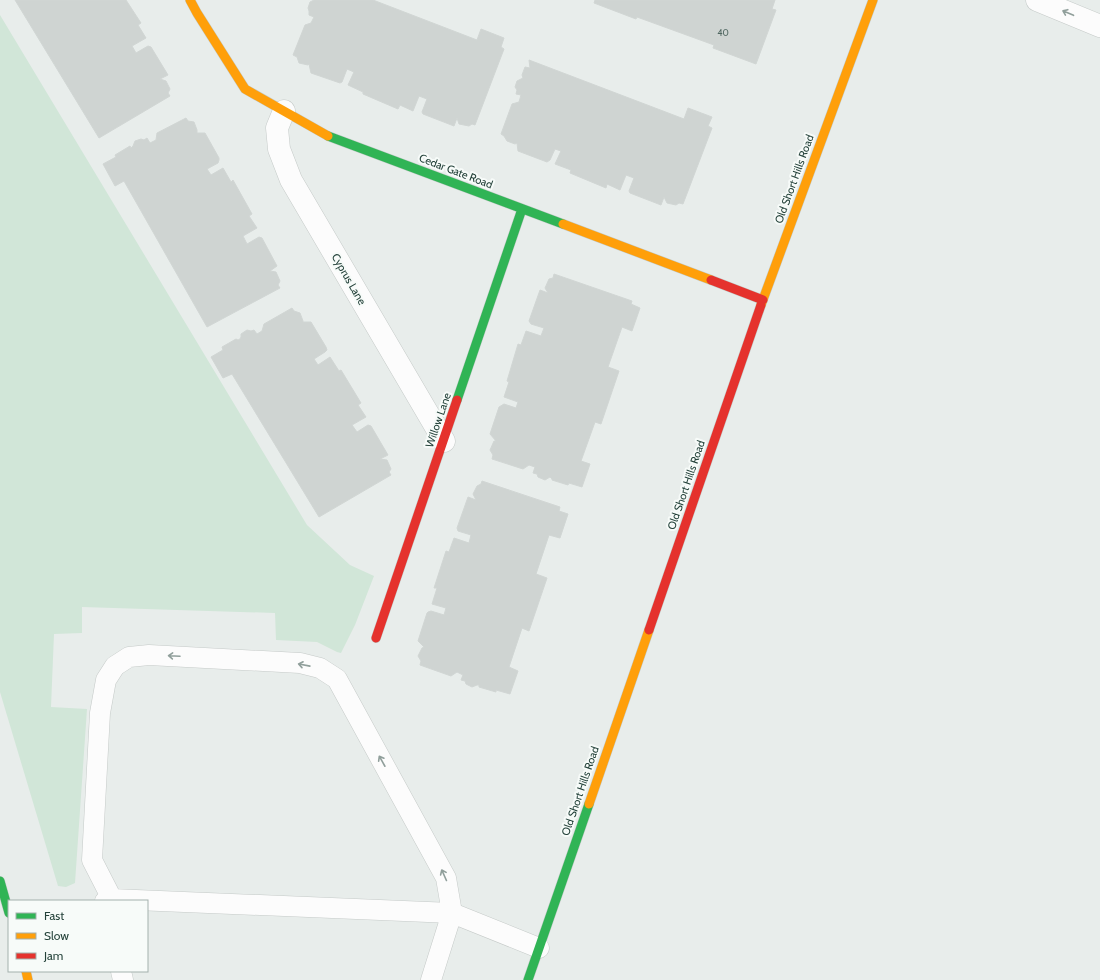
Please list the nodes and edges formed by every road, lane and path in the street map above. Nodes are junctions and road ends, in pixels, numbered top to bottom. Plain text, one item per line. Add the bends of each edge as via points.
1 (190, 0) edge
2 (873, 0) edge
3 (1037, 0) edge
4 (1100, 26) edge
5 (284, 111) junction
6 (522, 209) junction
7 (763, 300) junction
8 (444, 441) junction
9 (376, 638) dead end
10 (0, 881) edge
11 (109, 900) edge
12 (148, 901) edge
13 (8, 909) edge
14 (452, 913) junction
15 (539, 948) junction
16 (431, 980) edge
17 (528, 980) edge

1 - 5 street, Cedar Gate Road via 245,89
2 - 7 street, Old Short Hills Road
4 -> 3 street
5 - 6 street, Cedar Gate Road via 326,135
5 - 8 street, Cyprus Lane via 277,128 279,149 291,180
6 - 7 street, Cedar Gate Road
6 - 8 street, Willow Lane
7 - 15 street, Old Short Hills Road
8 - 9 street, Willow Lane
10 - 13 street
14 -> 11 lane via 446,878 337,679 320,668 300,663 149,654 129,657 115,666 106,680 100,713 92,860
12 - 14 lane
14 - 15 lane
14 - 16 lane
15 - 17 street, Old Short Hills Road

